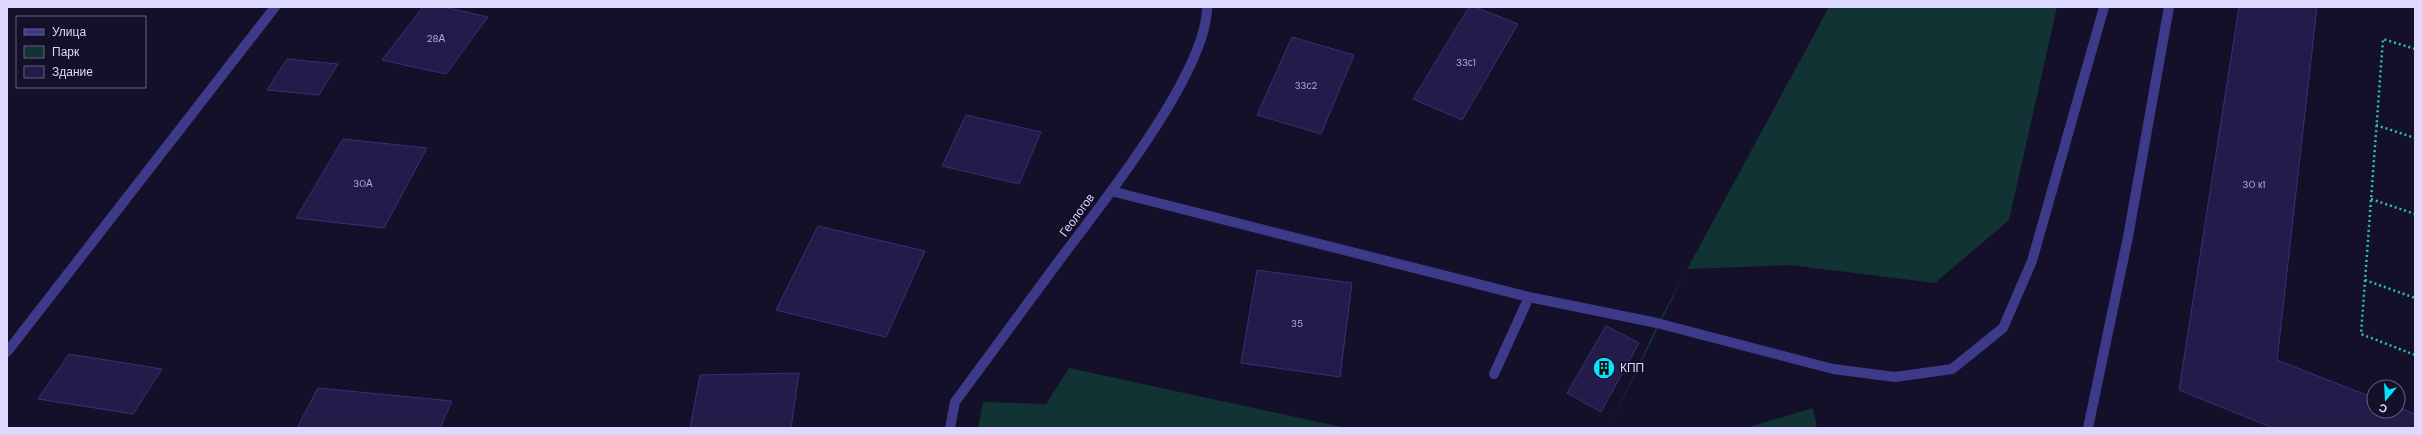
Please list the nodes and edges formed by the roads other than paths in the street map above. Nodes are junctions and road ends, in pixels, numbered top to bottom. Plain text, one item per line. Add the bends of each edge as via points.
1 (275, 7) edge
2 (1207, 7) edge
3 (2104, 7) edge
4 (2169, 7) edge
5 (1111, 191) junction
6 (1529, 297) junction
7 (7, 352) edge
8 (1494, 374) dead end
9 (950, 428) edge
10 (2088, 428) edge

1 - 7 street
2 - 5 street, Геологов via 1207,23 1179,89
3 - 6 street via 2029,267 2003,328 1952,369 1895,377 1833,369 1658,323
4 - 10 street via 2128,237
5 - 6 street
5 - 9 street, Геологов via 955,402
6 - 8 street

